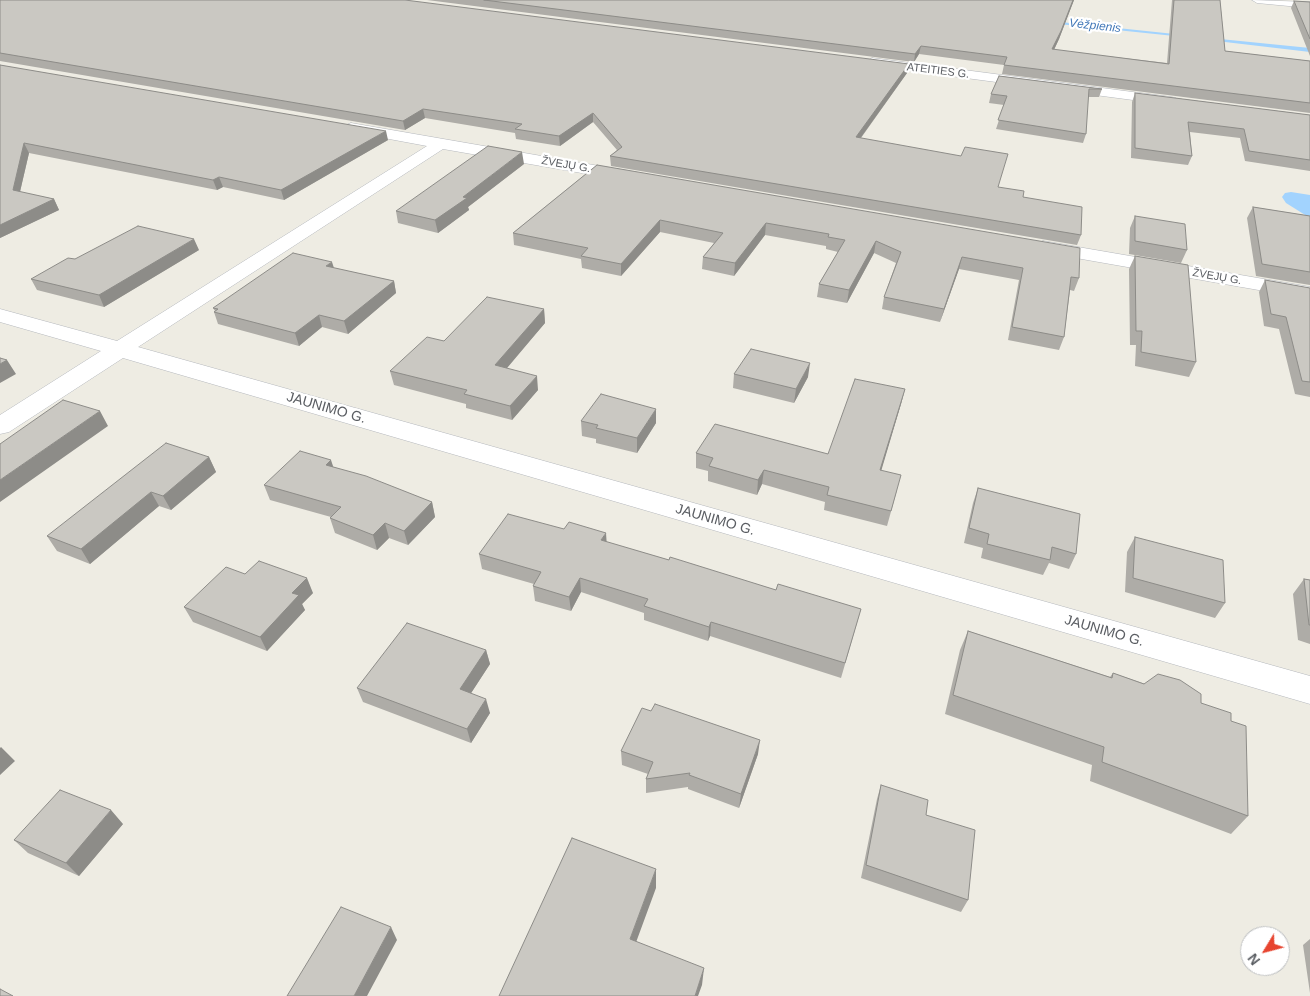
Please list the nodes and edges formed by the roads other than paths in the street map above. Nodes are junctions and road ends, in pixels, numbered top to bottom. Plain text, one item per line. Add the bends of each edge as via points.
1 (1257, 0) edge
2 (1310, 5) edge
3 (864, 61) edge
4 (1180, 102) edge
5 (335, 126) edge
6 (440, 144) junction
7 (645, 179) edge
8 (1026, 244) edge
9 (1310, 293) edge
10 (0, 315) edge
11 (120, 349) junction
12 (0, 426) edge
13 (1310, 690) edge

1 - 2 street
3 - 4 street, ATEITIES G.
5 - 6 street, ŽVEJŲ G.
6 - 7 street, ŽVEJŲ G.
6 - 11 street
8 - 9 street, ŽVEJŲ G.
10 - 11 street, JAUNIMO G.
11 - 12 street
11 - 13 street, JAUNIMO G.

